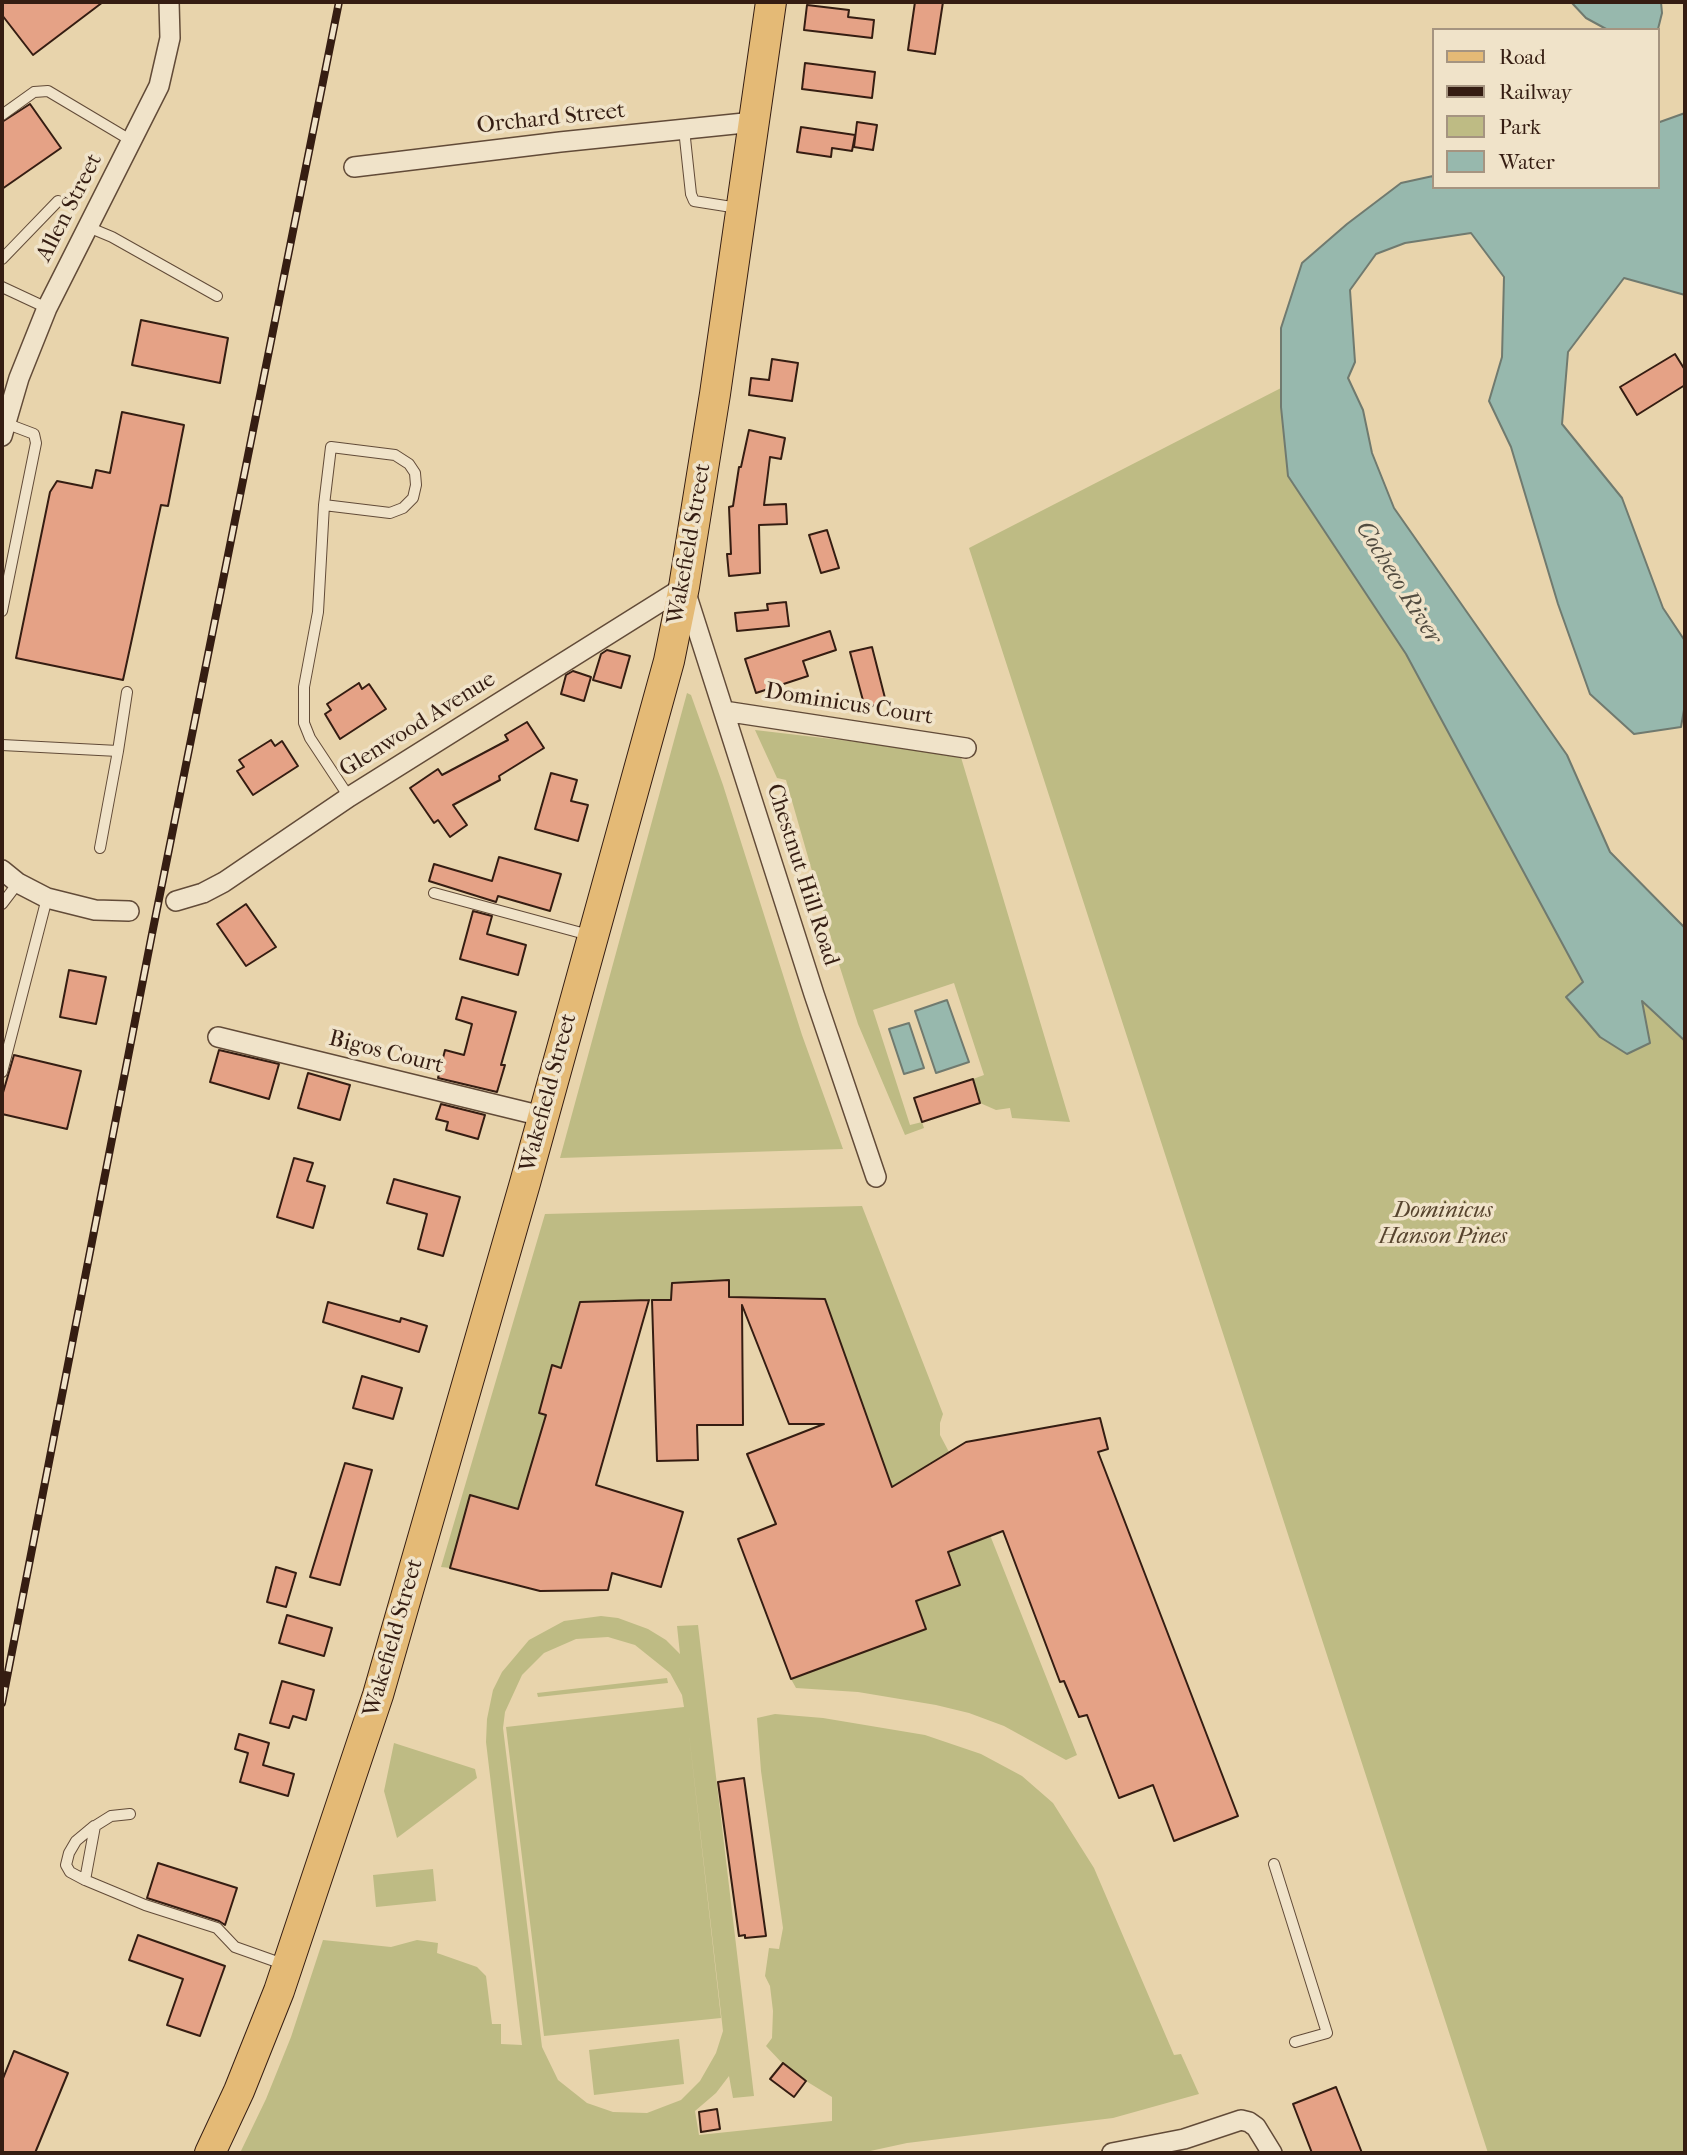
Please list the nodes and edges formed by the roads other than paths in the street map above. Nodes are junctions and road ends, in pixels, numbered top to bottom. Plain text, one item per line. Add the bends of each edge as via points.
1 (169, 2) edge
2 (771, 2) edge
3 (2, 115) edge
4 (754, 122) junction
5 (684, 129) junction
6 (132, 141) junction
7 (354, 167) dead end
8 (58, 201) dead end
9 (742, 208) junction
10 (88, 227) junction
11 (2, 260) edge
12 (2, 287) edge
13 (217, 296) dead end
14 (47, 308) junction
15 (4, 429) edge
16 (324, 505) junction
17 (684, 587) junction
18 (2, 611) edge
19 (127, 692) dead end
20 (724, 711) junction
21 (2, 745) edge
22 (966, 748) dead end
23 (118, 751) junction
24 (349, 797) junction
25 (100, 848) dead end
26 (2, 870) edge
27 (18, 883) junction
28 (434, 893) dead end
29 (47, 898) junction
30 (176, 901) dead end
31 (2, 904) edge
32 (128, 911) dead end
33 (593, 936) junction
34 (218, 1037) dead end
35 (2, 1072) edge
36 (542, 1116) junction
37 (876, 1177) dead end
38 (130, 1814) dead end
39 (95, 1826) junction
40 (1274, 1864) dead end
41 (85, 1880) junction
42 (287, 1965) junction
43 (1295, 2042) dead end
44 (210, 2153) edge
45 (1112, 2153) edge
46 (1272, 2153) edge

1 - 6 street, Allen Street via 166,62
2 - 4 main road, Wakefield Street
3 - 6 lane via 34,93 48,91
4 - 5 street, Orchard Street
4 - 9 main road, Wakefield Street
5 - 7 street, Orchard Street
5 - 9 lane via 694,201
6 - 10 street, Allen Street
8 - 11 lane
9 - 17 main road, Wakefield Street
10 - 13 lane
10 - 14 street, Allen Street
12 - 14 lane
14 - 15 street, Allen Street
15 - 18 lane via 28,430 36,443
16 - 16 lane via 331,447 396,455 415,473 412,498 390,513
16 - 24 lane via 318,612 304,687 304,723
17 - 20 street, Chestnut Hill Road
17 - 24 street, Glenwood Avenue
17 - 33 main road, Wakefield Street via 669,662
19 - 23 lane
20 - 22 street, Dominicus Court
20 - 37 street, Chestnut Hill Road
21 - 23 lane
23 - 25 lane
24 - 30 street, Glenwood Avenue via 224,882
26 - 27 street
27 - 29 street
27 - 31 lane
28 - 33 lane
29 - 32 street
29 - 35 lane
33 - 36 main road, Wakefield Street
34 - 36 street, Bigos Court
36 - 42 main road, Wakefield Street via 378,1695
38 - 39 lane via 111,1816
39 - 41 lane
39 - 41 lane via 76,1841 66,1865
40 - 43 lane via 1327,2033
41 - 42 lane via 217,1928 235,1947
42 - 44 main road, Wakefield Street via 244,2080
45 - 46 street via 1184,2139 1241,2120 1261,2133

